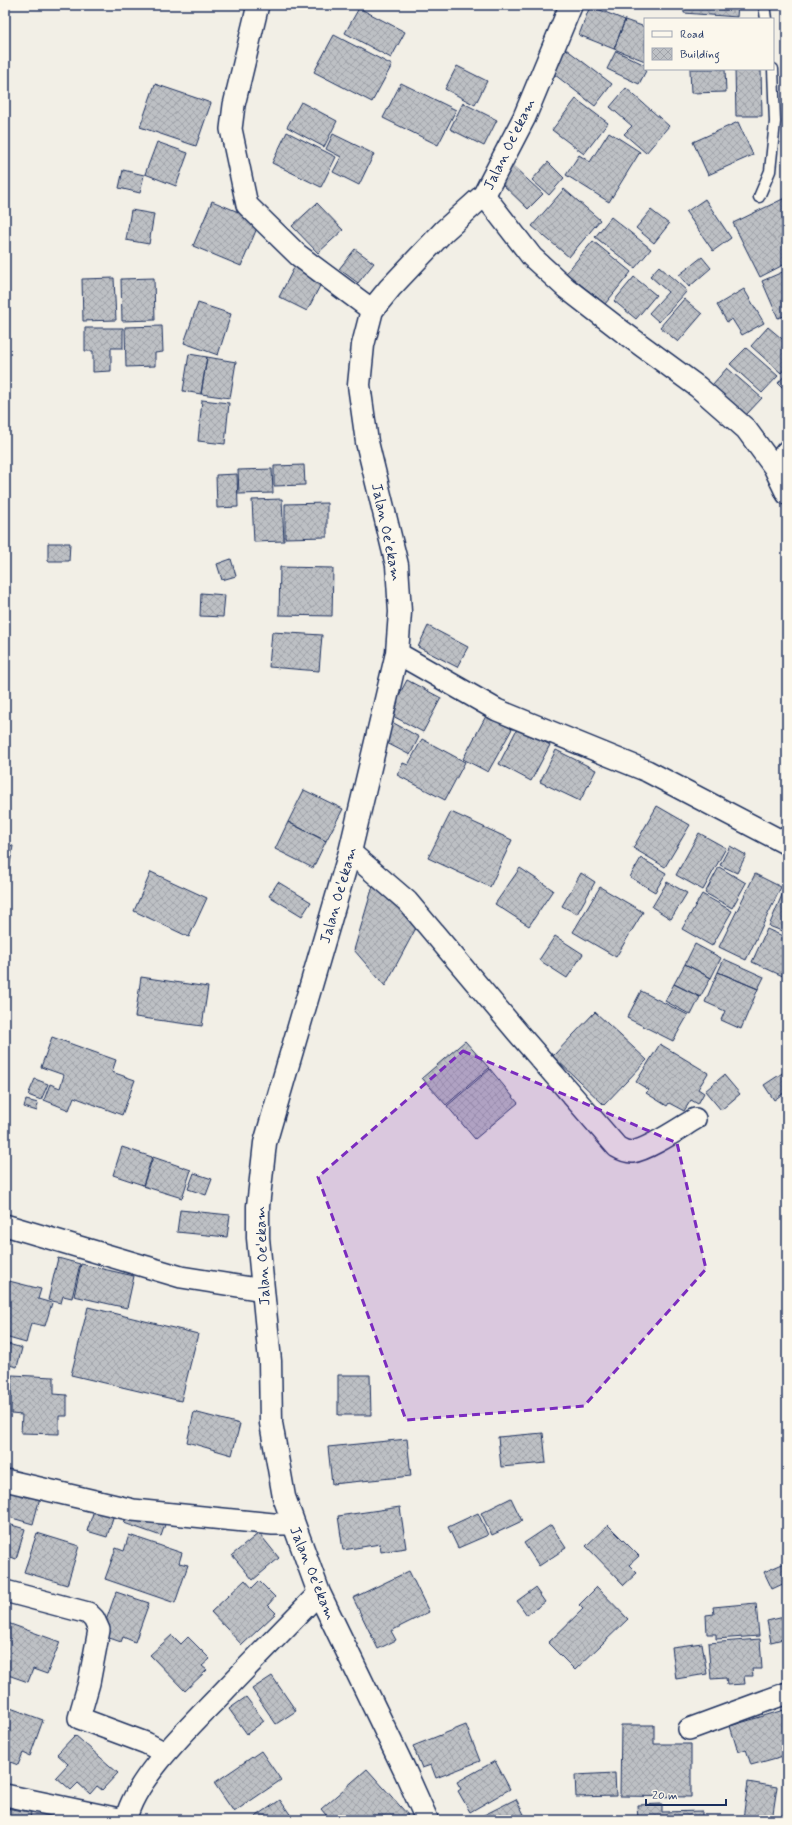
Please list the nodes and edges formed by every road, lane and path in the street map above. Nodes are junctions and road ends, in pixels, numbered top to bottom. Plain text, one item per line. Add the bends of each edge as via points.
1 (258, 5) edge
2 (572, 5) edge
3 (764, 5) edge
4 (766, 18) edge
5 (773, 70) edge
6 (484, 195) junction
7 (759, 197) dead end
8 (372, 310) junction
9 (787, 451) edge
10 (774, 467) junction
11 (787, 494) edge
12 (397, 653) junction
13 (787, 844) edge
14 (350, 852) junction
15 (695, 1120) dead end
16 (5, 1225) edge
17 (263, 1290) junction
18 (5, 1480) edge
19 (293, 1524) junction
20 (5, 1591) edge
21 (319, 1593) junction
22 (787, 1692) edge
23 (689, 1729) dead end
24 (165, 1753) junction
25 (5, 1795) edge
26 (125, 1820) edge
27 (427, 1820) edge

1 - 8 street via 234,105 231,129 247,205 298,255
2 - 6 street, Jalan Oe'ekam via 524,118
3 - 4 lane
5 - 7 lane via 775,122 770,171
6 - 8 street, Jalan Oe'ekam via 439,237
6 - 10 street via 532,258 617,328 698,387 746,429
8 - 12 street, Jalan Oe'ekam via 363,345 359,385 367,442 397,565 400,612
9 - 10 street
10 - 11 street
12 - 13 street via 497,710 647,771
12 - 14 street, Jalan Oe'ekam
14 - 15 street via 407,901 617,1147 626,1152 633,1152
14 - 17 street, Jalan Oe'ekam via 265,1143 258,1206
16 - 17 street via 181,1276
17 - 19 street, Jalan Oe'ekam via 270,1361 271,1423 284,1497
18 - 19 street via 133,1510
19 - 21 street, Jalan Oe'ekam
20 - 24 street via 88,1613 99,1630 79,1718 146,1743
21 - 24 street
21 - 27 street, Jalan Oe'ekam
22 - 23 street
24 - 26 street via 134,1797
25 - 26 street

